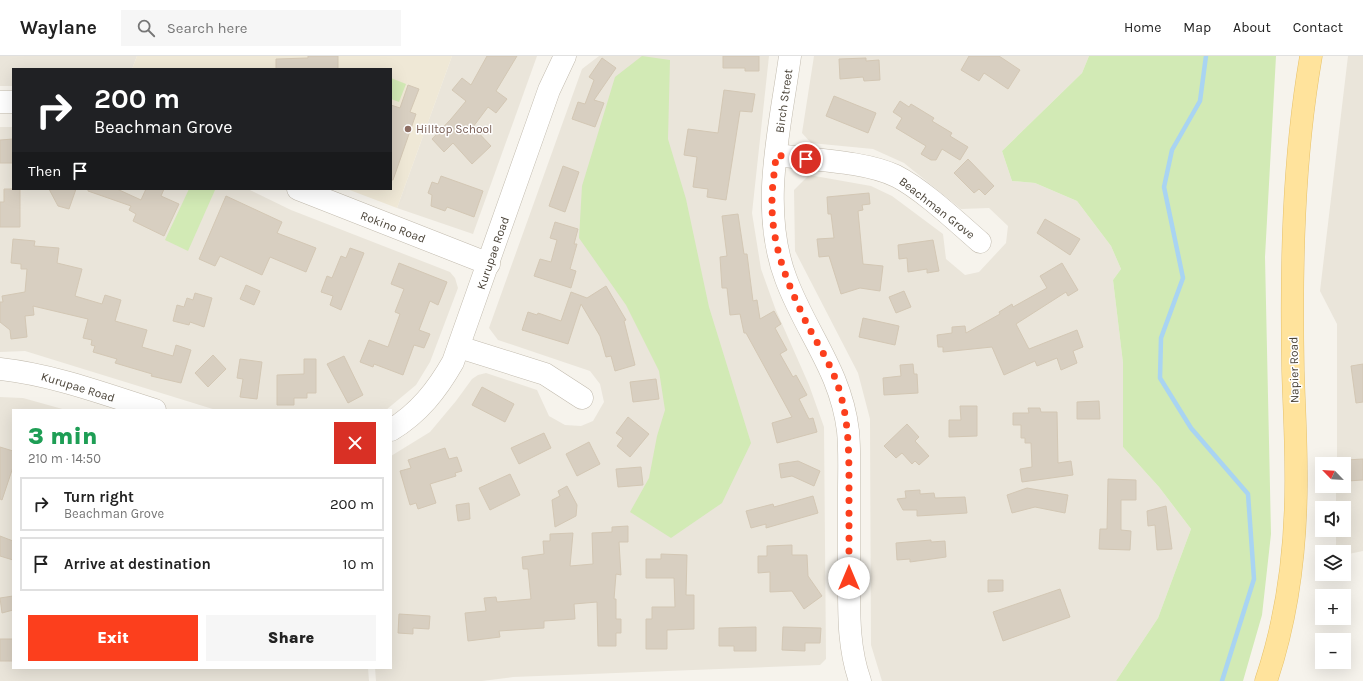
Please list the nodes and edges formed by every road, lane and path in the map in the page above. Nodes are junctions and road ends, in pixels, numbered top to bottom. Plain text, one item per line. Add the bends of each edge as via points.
1 (565, 56) edge
2 (790, 56) edge
3 (1310, 56) edge
4 (0, 102) edge
5 (12, 102) edge
6 (776, 155) junction
7 (301, 190) edge
8 (980, 242) dead end
9 (489, 264) junction
10 (459, 347) junction
11 (0, 370) edge
12 (582, 398) dead end
13 (152, 409) edge
14 (392, 429) edge
15 (860, 681) edge
16 (1266, 681) edge

1 - 9 street, Kurupae Road via 549,90
2 - 6 street, Birch Street
3 - 16 main road, Napier Road via 1294,210 1293,371 1296,471 1293,548 1286,605
4 - 5 street
6 - 8 street, Beachman Grove via 865,167 896,176 912,186
6 - 15 street, Birch Street via 772,200 778,254 797,303 829,365 844,408 849,454 849,625 853,661
7 - 9 street, Rokino Road
9 - 10 street, Kurupae Road
10 - 12 street via 545,374
10 - 14 street, Kurupae Road via 434,394 419,410
11 - 13 street, Kurupae Road via 55,378

